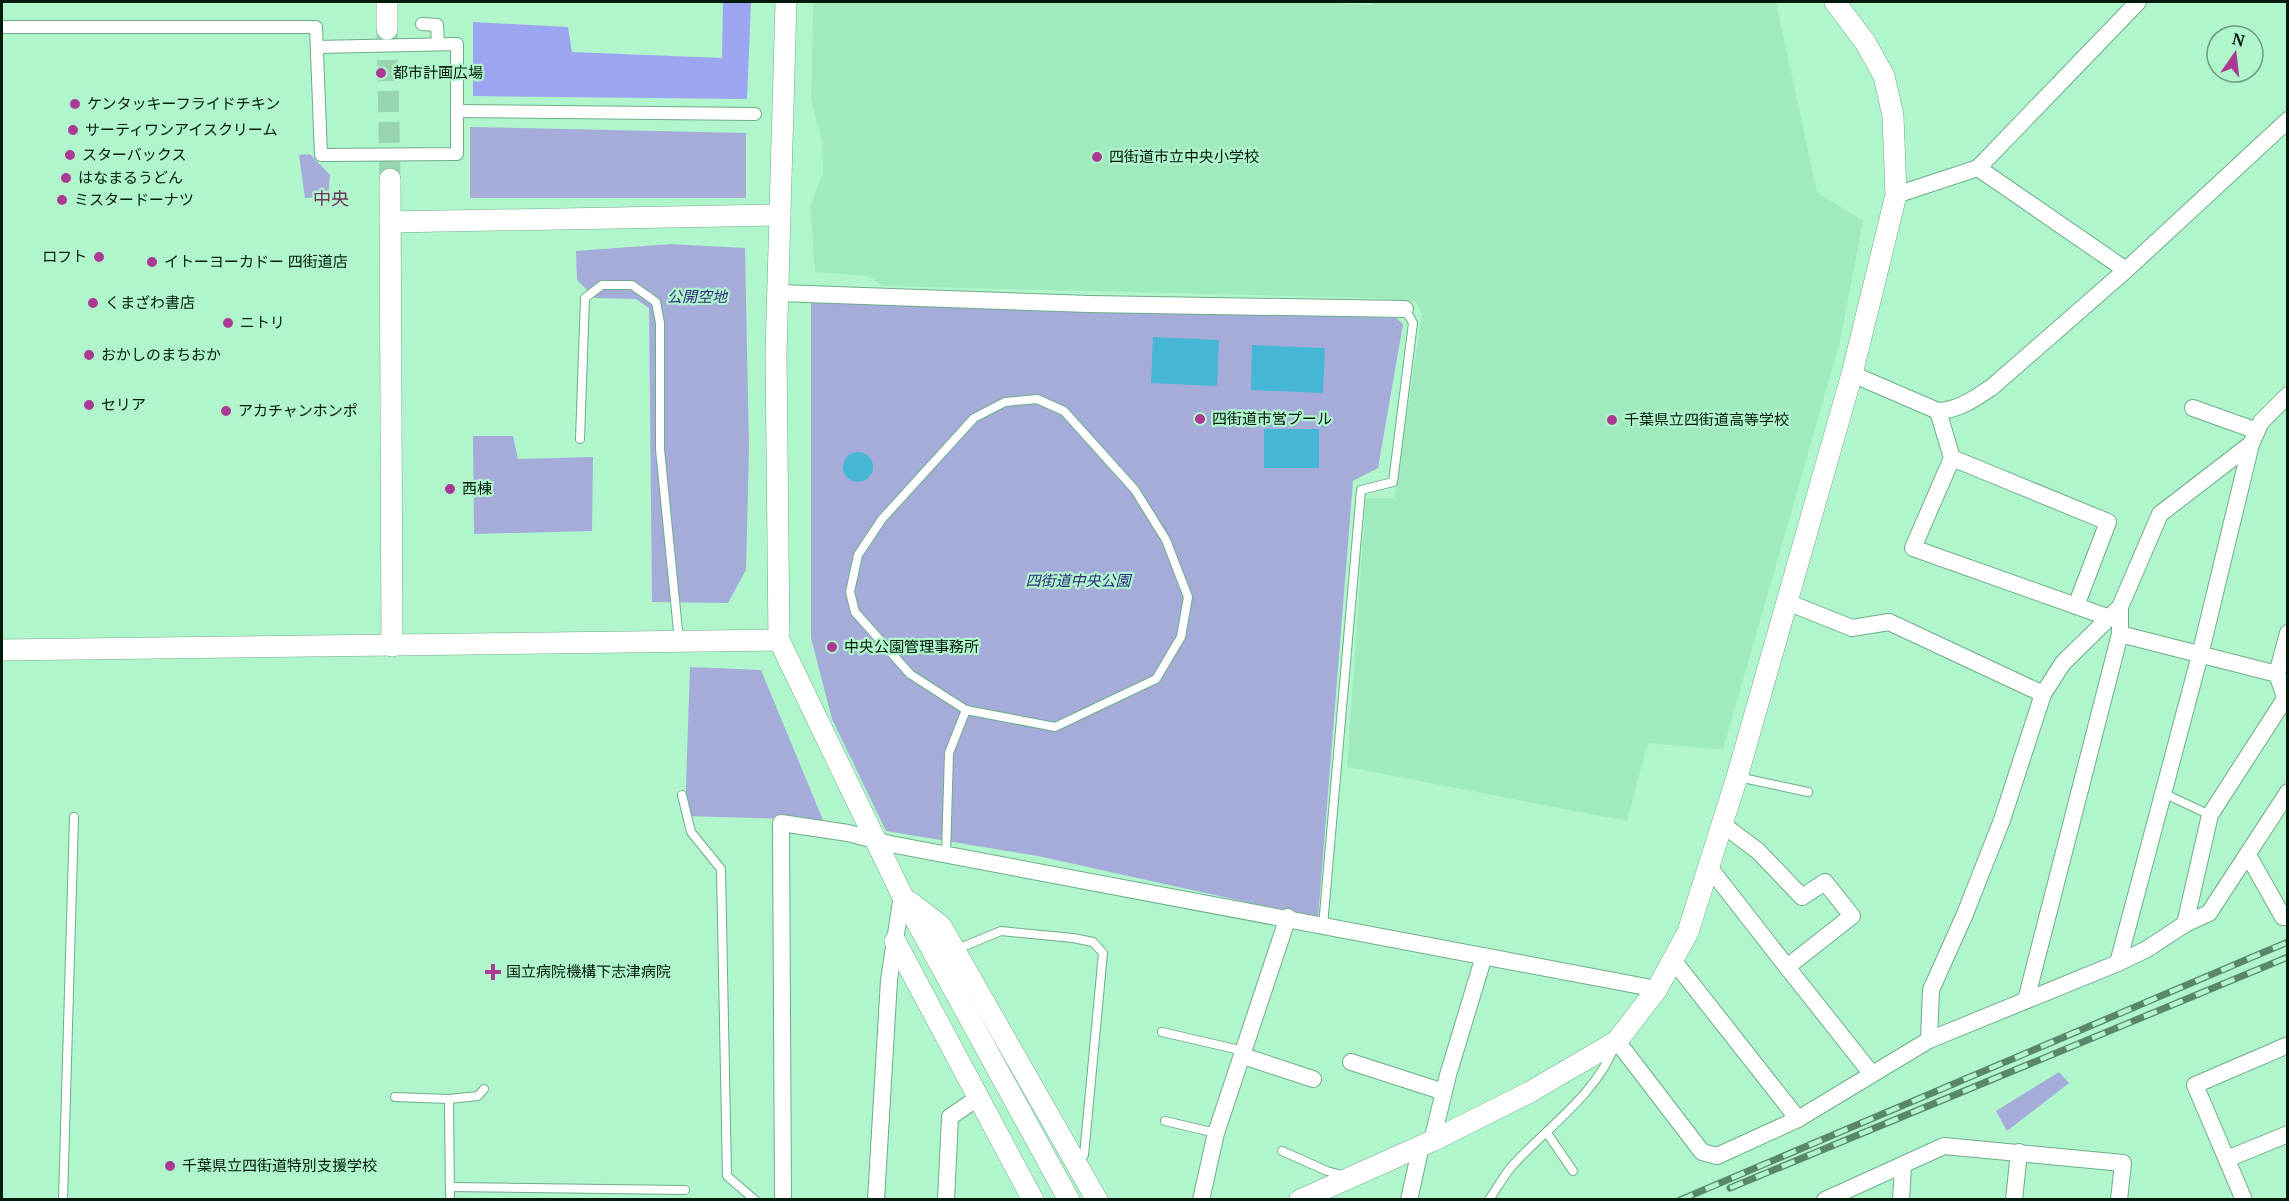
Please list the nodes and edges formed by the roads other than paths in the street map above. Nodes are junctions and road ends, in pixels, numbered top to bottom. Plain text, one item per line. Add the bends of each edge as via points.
1 (387, 2) edge
2 (786, 2) edge
3 (1835, 2) edge
4 (2138, 2) edge
5 (422, 24) dead end
6 (2, 27) edge
7 (387, 29) tunnel mouth
8 (438, 44) junction
9 (317, 47) junction
10 (457, 111) junction
11 (755, 114) dead end
12 (2288, 120) edge
13 (1978, 168) junction
14 (390, 179) tunnel mouth
15 (1896, 195) junction
16 (780, 215) junction
17 (390, 222) junction
18 (2126, 270) junction
19 (779, 293) junction
20 (1405, 309) joint
21 (1852, 374) junction
22 (2288, 395) edge
23 (2193, 408) dead end
24 (1938, 411) junction
25 (2254, 437) junction
26 (579, 439) dead end
27 (1952, 458) junction
28 (1787, 602) junction
29 (2076, 606) junction
30 (2115, 613) junction
31 (2288, 633) edge
32 (2120, 634) junction
33 (779, 640) junction
34 (679, 641) junction
35 (392, 646) junction
36 (2, 650) edge
37 (2200, 655) junction
38 (2277, 674) junction
39 (2043, 694) junction
40 (2286, 696) edge
41 (966, 710) junction
42 (1737, 777) junction
43 (1808, 792) dead end
44 (2288, 792) edge
45 (2163, 793) junction
46 (682, 795) dead end
47 (2210, 814) junction
48 (74, 817) dead end
49 (1722, 824) junction
50 (877, 842) junction
51 (946, 854) junction
52 (2248, 855) junction
53 (1709, 867) junction
54 (902, 895) junction
55 (1288, 917) junction
56 (2288, 917) edge
57 (2185, 924) junction
58 (1323, 926) junction
59 (895, 941) junction
60 (954, 951) junction
61 (1484, 956) junction
62 (1673, 960) junction
63 (2118, 963) junction
64 (1787, 967) junction
65 (1657, 989) junction
66 (2026, 1000) junction
67 (1162, 1032) dead end
68 (1929, 1040) junction
69 (1617, 1041) junction
70 (2288, 1045) edge
71 (1244, 1053) junction
72 (1351, 1062) dead end
73 (1871, 1073) junction
74 (1313, 1079) dead end
75 (484, 1089) dead end
76 (1444, 1092) junction
77 (395, 1097) dead end
78 (978, 1097) junction
79 (449, 1099) junction
80 (1798, 1119) junction
81 (1165, 1121) dead end
82 (1216, 1133) junction
83 (1547, 1133) junction
84 (2288, 1134) edge
85 (1426, 1143) junction
86 (1282, 1151) dead end
87 (2019, 1152) junction
88 (2227, 1159) junction
89 (1077, 1164) junction
90 (1903, 1166) junction
91 (1573, 1171) dead end
92 (1350, 1177) junction
93 (450, 1186) junction
94 (685, 1190) dead end
95 (63, 1200) edge
96 (450, 1200) edge
97 (755, 1200) edge
98 (783, 1200) edge
99 (876, 1200) edge
100 (946, 1200) edge
101 (1033, 1200) edge
102 (1069, 1200) edge
103 (1097, 1200) edge
104 (1201, 1200) edge
105 (1300, 1200) edge
106 (1409, 1200) edge
107 (1489, 1200) edge
108 (1825, 1200) edge
109 (1901, 1200) edge
110 (2014, 1200) edge
111 (2119, 1200) edge
112 (2244, 1200) edge

1 - 7 street
2 - 16 street
3 - 15 street via 1884,76 1893,116
4 - 13 street
5 - 8 street via 436,25
6 - 9 street via 316,27
8 - 9 street
8 - 10 street via 457,44
9 - 10 street via 321,155 458,154
10 - 11 street
12 - 18 street
13 - 15 street
13 - 18 street
14 - 17 street
15 - 21 street
16 - 17 street
16 - 19 street
17 - 35 street
18 - 24 street via 1992,387 1953,410
19 - 20 street via 1089,304
19 - 33 street via 776,354
20 - 58 lane via 1413,323 1393,482 1361,490
21 - 24 street
21 - 28 street
22 - 25 street via 2261,422
23 - 25 street
24 - 27 street
25 - 30 street via 2160,514
25 - 37 street
26 - 34 lane via 585,298 603,285 632,285 656,302 660,323 660,449
27 - 29 street via 2108,522
27 - 29 street via 1913,548
28 - 39 street via 1852,628 1888,622
28 - 42 street
29 - 30 street
30 - 32 street
30 - 39 street via 2063,663
31 - 38 street
32 - 37 street
32 - 66 street
33 - 34 street
33 - 50 street
34 - 35 street
35 - 36 street
37 - 38 street
37 - 45 street
38 - 40 street
39 - 68 street via 2002,820 1931,990
40 - 47 street
41 - 41 lane via 1055,727 1156,679 1181,637 1188,597 1166,540 1135,490 1088,436 1064,411 1037,399 1005,402 975,418 882,519 858,555 850,592 855,612 910,674
41 - 51 lane via 949,753
42 - 43 lane
42 - 49 street
44 - 52 street
45 - 47 lane
45 - 63 street
46 - 97 lane via 691,832 721,869 727,1176
47 - 57 street
48 - 95 lane
49 - 53 street
49 - 64 street via 1758,851 1802,897 1825,882 1852,916
50 - 51 street
50 - 54 street
50 - 98 street via 848,833 781,823
51 - 55 street
52 - 56 street via 2283,917
52 - 57 street via 2209,913
53 - 62 street via 1688,932
53 - 64 street
54 - 59 street
54 - 60 street via 941,926
54 - 102 street
55 - 58 street
55 - 71 street
57 - 63 street via 2147,950
58 - 61 street
59 - 78 street
59 - 99 street via 889,980
60 - 89 street
60 - 89 lane via 1001,931 1093,942 1103,953 1083,1155
61 - 65 street
61 - 76 street
62 - 65 street
62 - 80 street
63 - 66 street
64 - 73 street
65 - 69 street
66 - 68 street
67 - 71 lane
68 - 73 street
69 - 80 street via 1702,1152 1717,1156
69 - 83 lane via 1607,1066
69 - 85 street via 1530,1092
70 - 88 street via 2195,1085
71 - 74 street
71 - 82 street
72 - 76 street
73 - 80 street
75 - 79 lane via 478,1096
76 - 85 street
77 - 79 lane
78 - 100 street via 950,1117
78 - 101 street
79 - 93 lane
81 - 82 lane
82 - 104 street
83 - 91 lane
83 - 107 lane via 1512,1166
84 - 88 street
85 - 92 street
85 - 106 street
86 - 92 lane
87 - 90 street via 1944,1146
87 - 110 street
87 - 111 street via 2123,1163
88 - 112 street
89 - 103 street
90 - 108 street
90 - 109 street
92 - 105 street
93 - 94 lane
93 - 96 lane

